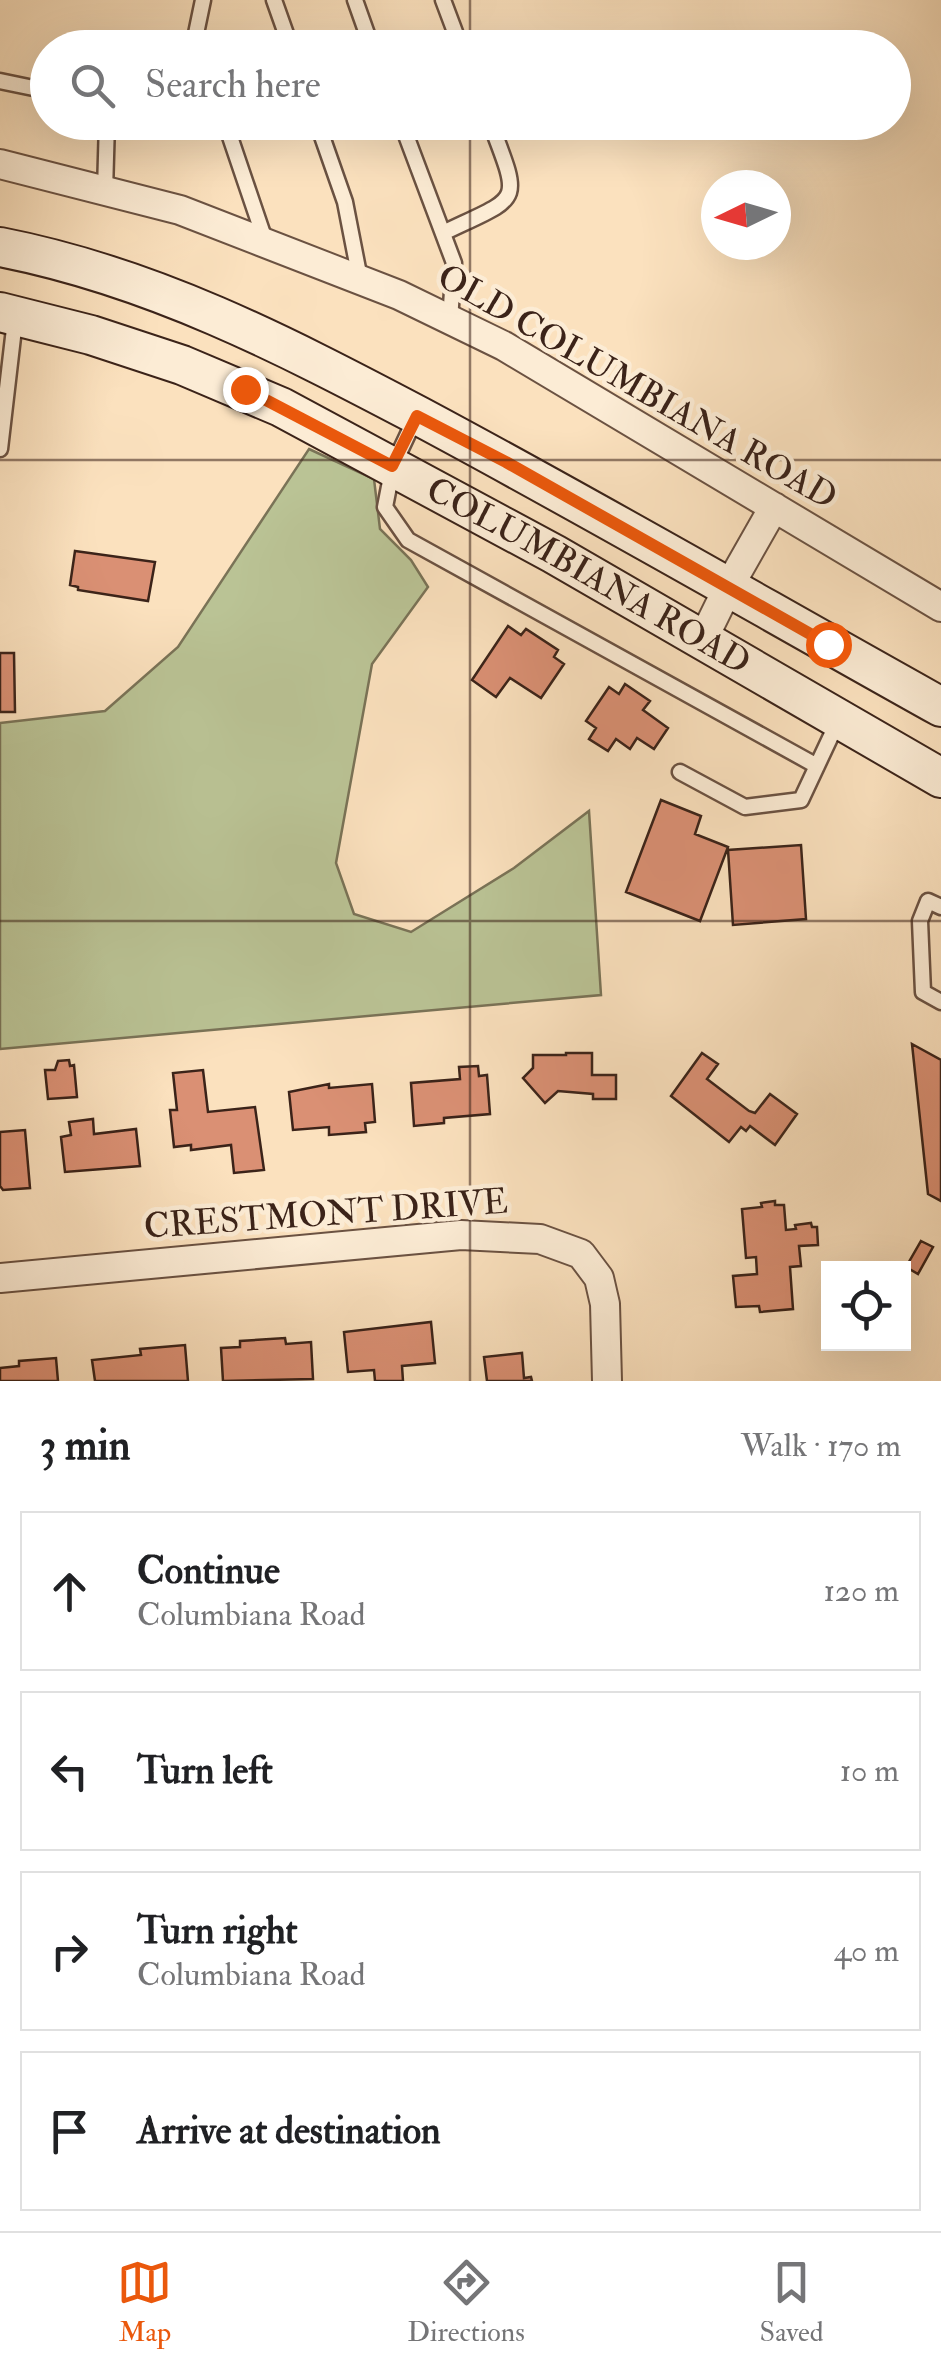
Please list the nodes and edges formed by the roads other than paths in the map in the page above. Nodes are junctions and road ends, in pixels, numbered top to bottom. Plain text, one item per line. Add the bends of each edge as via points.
1 (203, 0) edge
2 (274, 0) edge
3 (354, 0) edge
4 (443, 0) edge
5 (197, 30) edge
6 (285, 30) edge
7 (365, 30) edge
8 (454, 30) edge
9 (0, 80) edge
10 (30, 87) edge
11 (107, 140) edge
12 (231, 140) edge
13 (323, 140) edge
14 (408, 140) edge
15 (497, 140) edge
16 (0, 164) edge
17 (104, 191) junction
18 (442, 233) junction
19 (266, 244) junction
20 (15, 250) edge
21 (360, 280) junction
22 (8, 314) edge
23 (450, 320) junction
24 (417, 416) junction
25 (0, 449) edge
26 (392, 466) junction
27 (774, 507) junction
28 (728, 588) junction
29 (941, 607) edge
30 (702, 641) junction
31 (941, 708) edge
32 (838, 720) junction
33 (818, 766) junction
34 (680, 772) dead end
35 (941, 778) edge
36 (941, 906) edge
37 (941, 1002) edge
38 (0, 1278) edge
39 (607, 1381) edge

1 - 5 lane
2 - 6 lane
3 - 7 lane
4 - 8 lane
9 - 10 lane
11 - 17 lane
12 - 19 lane
13 - 21 lane via 345,202
14 - 18 lane
15 - 18 lane via 511,194
16 - 17 street, OLD COLUMBIANA ROAD
17 - 19 street, OLD COLUMBIANA ROAD via 180,210
18 - 23 lane via 454,263
19 - 21 street, OLD COLUMBIANA ROAD
20 - 22 main road
20 - 24 main road, COLUMBIANA ROAD via 193,303
21 - 23 street, OLD COLUMBIANA ROAD
22 - 25 lane
22 - 26 main road, COLUMBIANA ROAD via 91,335 245,389
23 - 27 street, OLD COLUMBIANA ROAD
24 - 26 lane
24 - 28 main road, COLUMBIANA ROAD
26 - 30 main road, COLUMBIANA ROAD
26 - 33 lane via 385,507 408,540
27 - 28 street
27 - 29 street, OLD COLUMBIANA ROAD
28 - 30 street
28 - 31 main road, COLUMBIANA ROAD
30 - 32 main road, COLUMBIANA ROAD
32 - 33 lane
32 - 35 main road, COLUMBIANA ROAD
33 - 34 lane via 802,800 744,807
36 - 37 lane via 928,901 920,922 923,992
38 - 39 street, CRESTMONT DRIVE via 461,1235 540,1239 581,1254 599,1278

